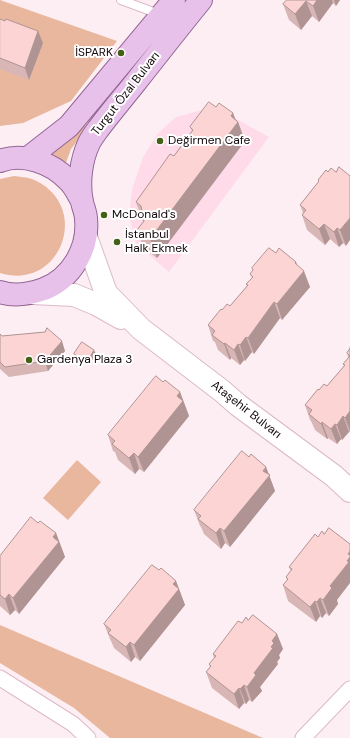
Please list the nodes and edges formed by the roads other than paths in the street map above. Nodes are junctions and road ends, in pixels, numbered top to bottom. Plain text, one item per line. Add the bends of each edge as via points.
1 (120, 0) edge
2 (201, 0) edge
3 (168, 8) edge
4 (28, 158) junction
5 (1, 159) edge
6 (82, 201) junction
7 (86, 237) junction
8 (2, 293) edge
9 (32, 293) junction
10 (141, 330) junction
11 (350, 491) edge
12 (0, 678) edge
13 (350, 689) edge
14 (88, 738) edge
15 (303, 738) edge

1 - 3 lane
2 - 6 main road, Turgut Özal Bulvarı via 115,106 90,141 80,179
3 - 4 main road, Turgut Özal Bulvarı via 69,126
4 - 5 main road, Turgut Özal Bulvarı
4 - 6 main road, Turgut Özal Bulvarı via 50,166 69,180
6 - 7 main road, Turgut Özal Bulvarı via 86,218
7 - 9 main road, Turgut Özal Bulvarı via 80,256 68,273 52,286
7 - 10 street, Ataşehir Bulvarı via 106,293
8 - 9 main road, Turgut Özal Bulvarı
9 - 10 street, Ataşehir Bulvarı via 74,295 96,304
10 - 11 street, Ataşehir Bulvarı via 334,476
12 - 14 street via 73,724
13 - 15 street

